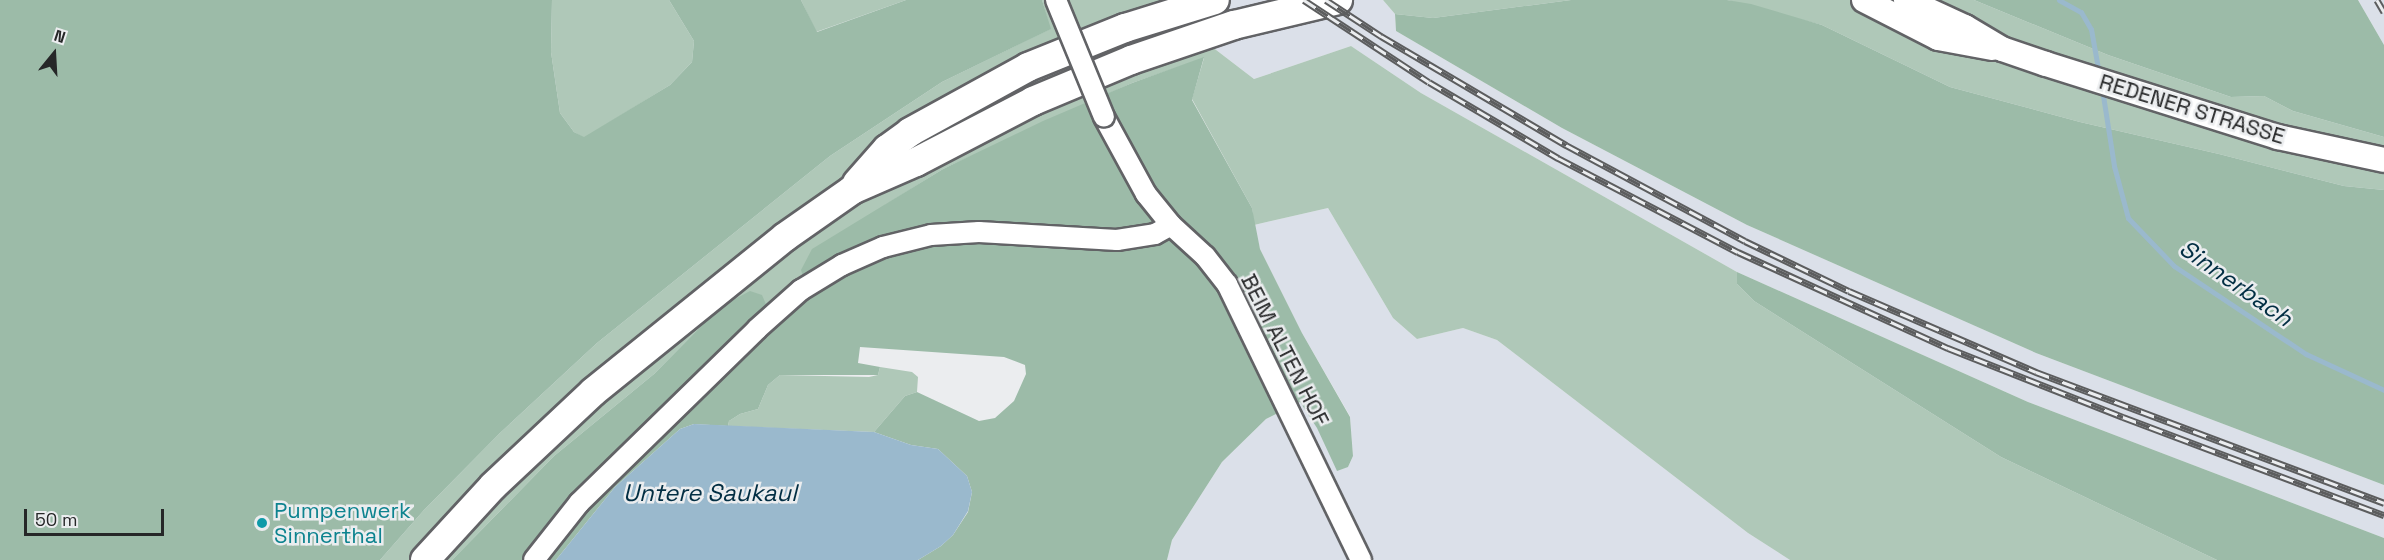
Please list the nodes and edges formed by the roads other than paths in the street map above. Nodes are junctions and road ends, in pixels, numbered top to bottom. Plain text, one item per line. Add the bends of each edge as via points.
1 (1056, 0) edge
2 (1215, 0) edge
3 (1338, 0) edge
4 (1906, 0) edge
5 (1928, 0) edge
6 (1863, 2) edge
7 (1965, 27) junction
8 (2002, 49) junction
9 (2384, 160) edge
10 (852, 190) junction
11 (1171, 225) junction
12 (424, 560) edge
13 (534, 560) edge
14 (1361, 560) edge

1 - 11 street, BEIM ALTEN HOF, bridge via 1104,117 1146,194
2 - 10 highway via 1125,28 1039,62 961,102 888,149
3 - 10 highway via 1234,25 1131,60 1033,101 916,162
4 - 7 main road, REDENER STRASSE
5 - 7 main road
6 - 8 main road, REDENER STRASSE via 1938,38
7 - 8 main road, REDENER STRASSE
8 - 9 main road, REDENER STRASSE via 2278,136
10 - 12 highway via 777,244 593,392 493,486
11 - 13 street via 1155,234 1117,240 979,232 931,235 883,247 842,265 801,291 757,329 579,503
11 - 14 street, BEIM ALTEN HOF via 1205,256 1227,284

